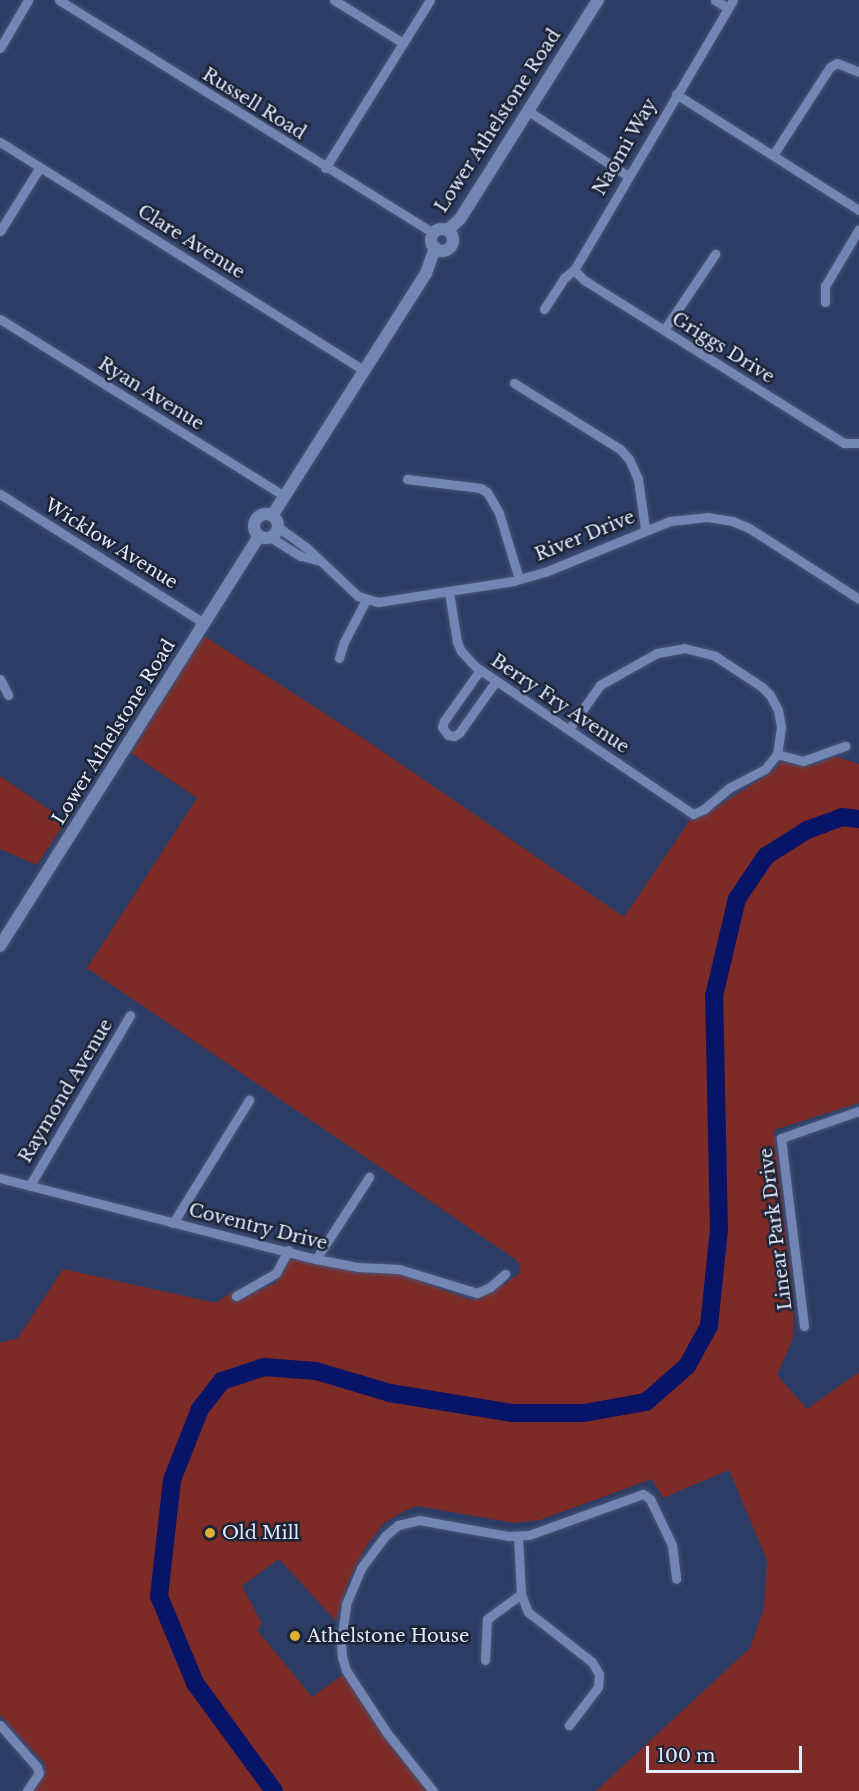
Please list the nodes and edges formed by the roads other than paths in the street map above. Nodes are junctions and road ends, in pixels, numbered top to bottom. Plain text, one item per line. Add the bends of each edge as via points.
1 (28, 0) edge
2 (59, 0) edge
3 (334, 0) edge
4 (430, 0) edge
5 (597, 0) edge
6 (716, 0) edge
7 (730, 4) edge
8 (403, 43) junction
9 (0, 48) edge
10 (859, 72) edge
11 (676, 94) junction
12 (528, 111) junction
13 (0, 142) edge
14 (773, 155) junction
15 (40, 167) junction
16 (325, 168) junction
17 (628, 176) junction
18 (859, 210) edge
19 (859, 229) edge
20 (448, 230) junction
21 (0, 231) edge
22 (433, 233) junction
23 (435, 248) junction
24 (715, 254) dead end
25 (574, 270) junction
26 (825, 302) dead end
27 (544, 309) dead end
28 (0, 319) edge
29 (664, 330) junction
30 (364, 370) junction
31 (514, 383) dead end
32 (859, 443) edge
33 (407, 479) dead end
34 (0, 495) edge
35 (284, 496) junction
36 (270, 529) junction
37 (645, 530) junction
38 (519, 579) junction
39 (449, 592) junction
40 (859, 599) edge
41 (366, 600) junction
42 (204, 623) junction
43 (339, 658) dead end
44 (480, 670) junction
45 (0, 679) edge
46 (496, 681) junction
47 (8, 695) dead end
48 (569, 729) junction
49 (845, 746) dead end
50 (777, 754) junction
51 (0, 946) edge
52 (130, 1015) dead end
53 (249, 1100) dead end
54 (859, 1111) edge
55 (369, 1177) dead end
56 (0, 1178) edge
57 (30, 1185) junction
58 (173, 1223) junction
59 (288, 1250) junction
60 (316, 1259) junction
61 (505, 1274) dead end
62 (236, 1296) dead end
63 (804, 1326) dead end
64 (518, 1536) junction
65 (676, 1579) dead end
66 (521, 1594) junction
67 (485, 1660) dead end
68 (0, 1725) edge
69 (569, 1725) dead end
70 (27, 1791) edge
71 (433, 1791) edge

1 - 9 street
2 - 16 street, Russell Road
3 - 8 street
4 - 8 street
5 - 12 street, Lower Athelstone Road
6 - 7 street
7 - 11 street, Naomi Way
8 - 16 street
10 - 14 street via 837,63 830,67
11 - 14 street
11 - 17 street, Naomi Way
12 - 17 street
12 - 20 street, Lower Athelstone Road via 460,219
13 - 15 street, Clare Avenue
14 - 18 street
15 - 21 street
15 - 30 street, Clare Avenue
16 - 22 street, Russell Road
17 - 25 street, Naomi Way
19 - 26 street via 825,286
20 - 22 street via 441,228
20 - 23 street via 453,237 452,245 446,250
22 - 23 street via 431,241
23 - 30 street, Lower Athelstone Road via 426,273
24 - 29 street
25 - 27 street, Naomi Way via 564,278
25 - 29 street, Griggs Drive
28 - 35 street, Ryan Avenue
29 - 32 street, Griggs Drive via 844,443
30 - 35 street, Lower Athelstone Road
31 - 37 street via 620,449 629,459 638,479
33 - 38 street via 487,492 499,513
34 - 42 street, Wicklow Avenue
35 - 36 street, Lower Athelstone Road
36 - 41 street via 306,547
36 - 42 street, Lower Athelstone Road
37 - 38 street, River Drive
37 - 40 street, River Drive via 690,518 732,521
38 - 39 street, River Drive
39 - 41 street, River Drive via 378,602
39 - 44 street, Berry Fry Avenue via 457,642 467,659
41 - 43 street
42 - 51 street, Lower Athelstone Road
44 - 46 street, Berry Fry Avenue
44 - 46 street via 444,721 442,728 448,735 459,733
45 - 47 street
46 - 48 street, Berry Fry Avenue
48 - 50 street, Berry Fry Avenue via 693,814 765,768
48 - 50 street via 600,686 657,653 684,648 715,656 770,695 781,727
49 - 50 street via 803,761
52 - 57 street, Raymond Avenue
53 - 58 street
54 - 63 street, Linear Park Drive via 781,1138
55 - 60 street
56 - 57 street, Coventry Drive
57 - 58 street, Coventry Drive
58 - 59 street, Coventry Drive
59 - 60 street, Coventry Drive
59 - 62 street via 276,1273
60 - 61 street, Coventry Drive via 399,1269 477,1293
64 - 65 street via 643,1494 651,1499 672,1545
64 - 66 street
64 - 71 street via 419,1520 398,1525 362,1568 346,1604 341,1641 346,1670 387,1733
66 - 67 street via 487,1619
66 - 69 street via 528,1612 592,1662 599,1674 598,1687
68 - 70 street via 37,1767 39,1773

